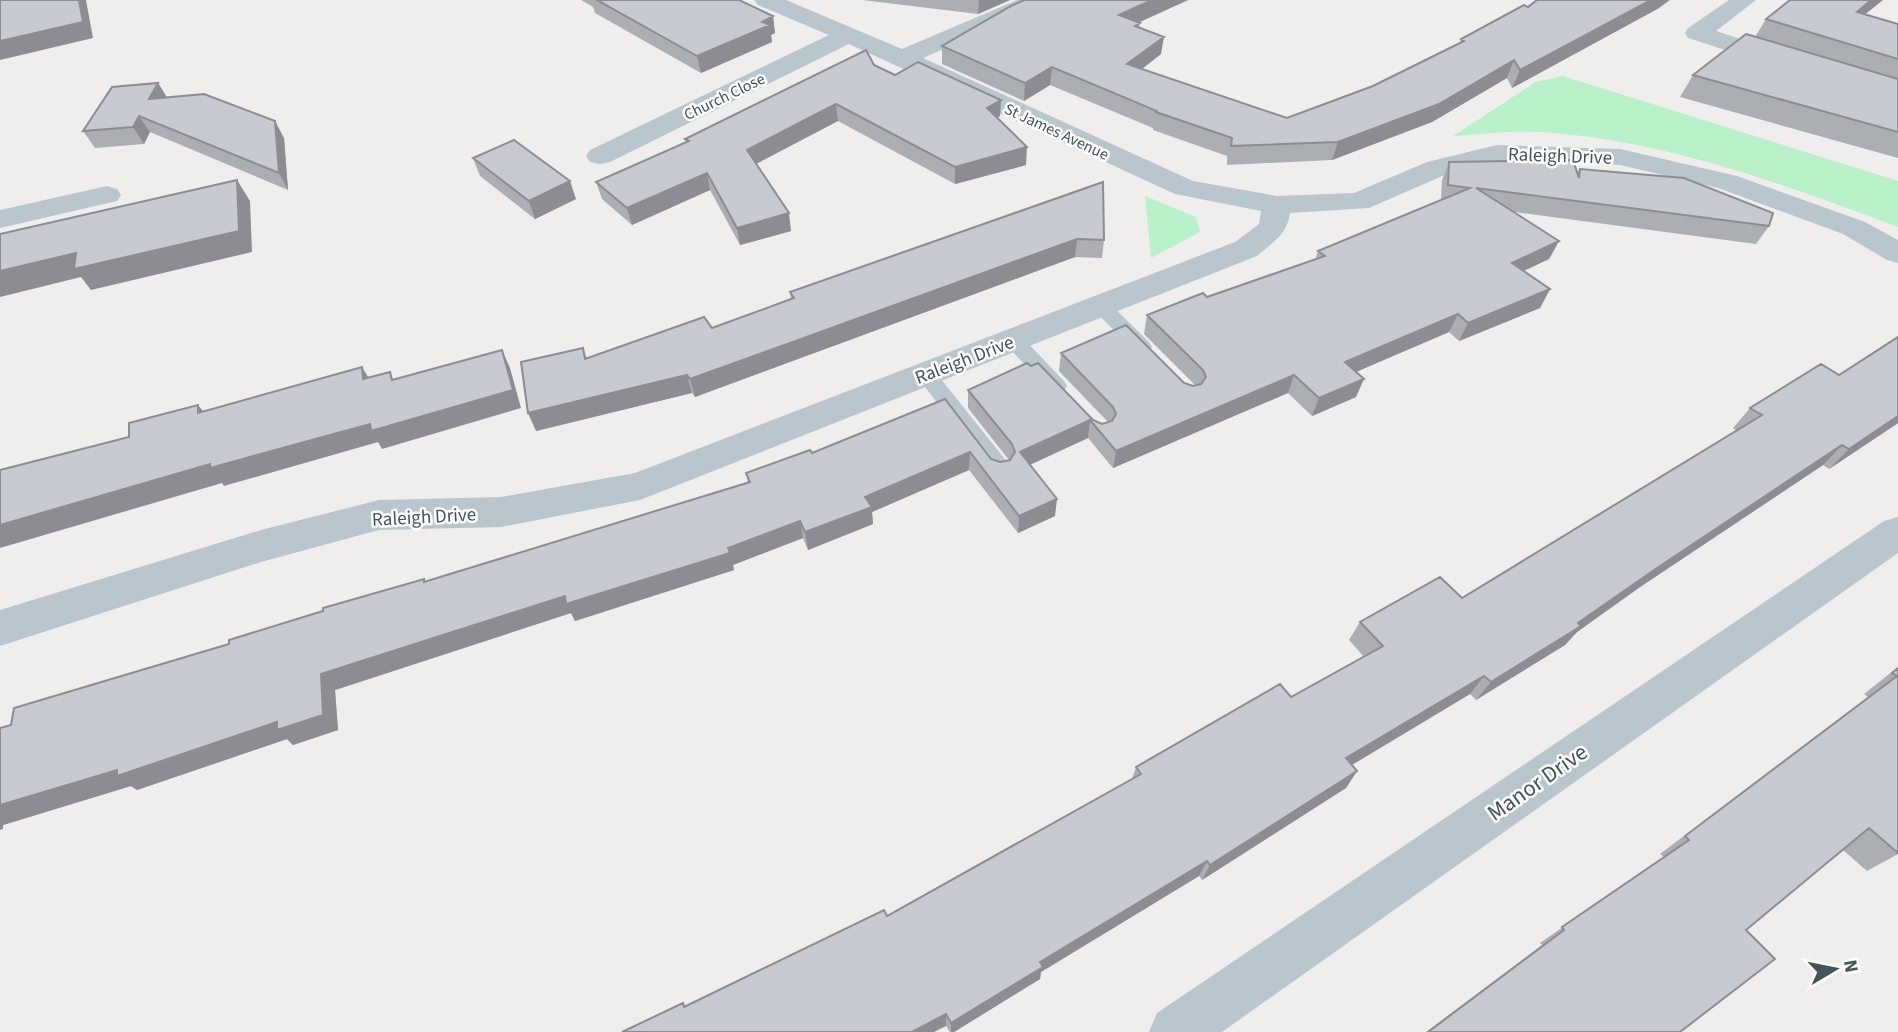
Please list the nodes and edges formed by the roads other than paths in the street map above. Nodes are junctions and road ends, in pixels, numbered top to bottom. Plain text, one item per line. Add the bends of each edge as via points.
1 (766, 0) edge
2 (1037, 0) edge
3 (1744, 0) edge
4 (849, 35) junction
5 (902, 58) junction
6 (1798, 65) edge
7 (600, 156) dead end
8 (107, 195) dead end
9 (1277, 205) junction
10 (0, 219) edge
11 (1898, 253) edge
12 (1101, 306) junction
13 (1013, 340) junction
14 (1160, 365) edge
15 (926, 374) junction
16 (1071, 401) edge
17 (1000, 469) edge
18 (1898, 532) edge
19 (0, 628) edge
20 (1176, 1032) edge

1 - 4 street, St James Avenue
2 - 5 street
3 - 6 street via 1698,33
4 - 5 street, St James Avenue
4 - 7 street, Church Close
5 - 9 street, St James Avenue via 1185,188
8 - 10 street
9 - 11 street, Raleigh Drive via 1359,202 1437,169 1497,153 1620,157 1727,182 1854,228
9 - 12 street, Raleigh Drive via 1273,228 1246,249
12 - 13 street, Raleigh Drive
12 - 14 lane
13 - 15 street, Raleigh Drive
13 - 16 lane
15 - 17 lane
15 - 19 street, Raleigh Drive via 640,486 501,512 379,514
18 - 20 street, Manor Drive

